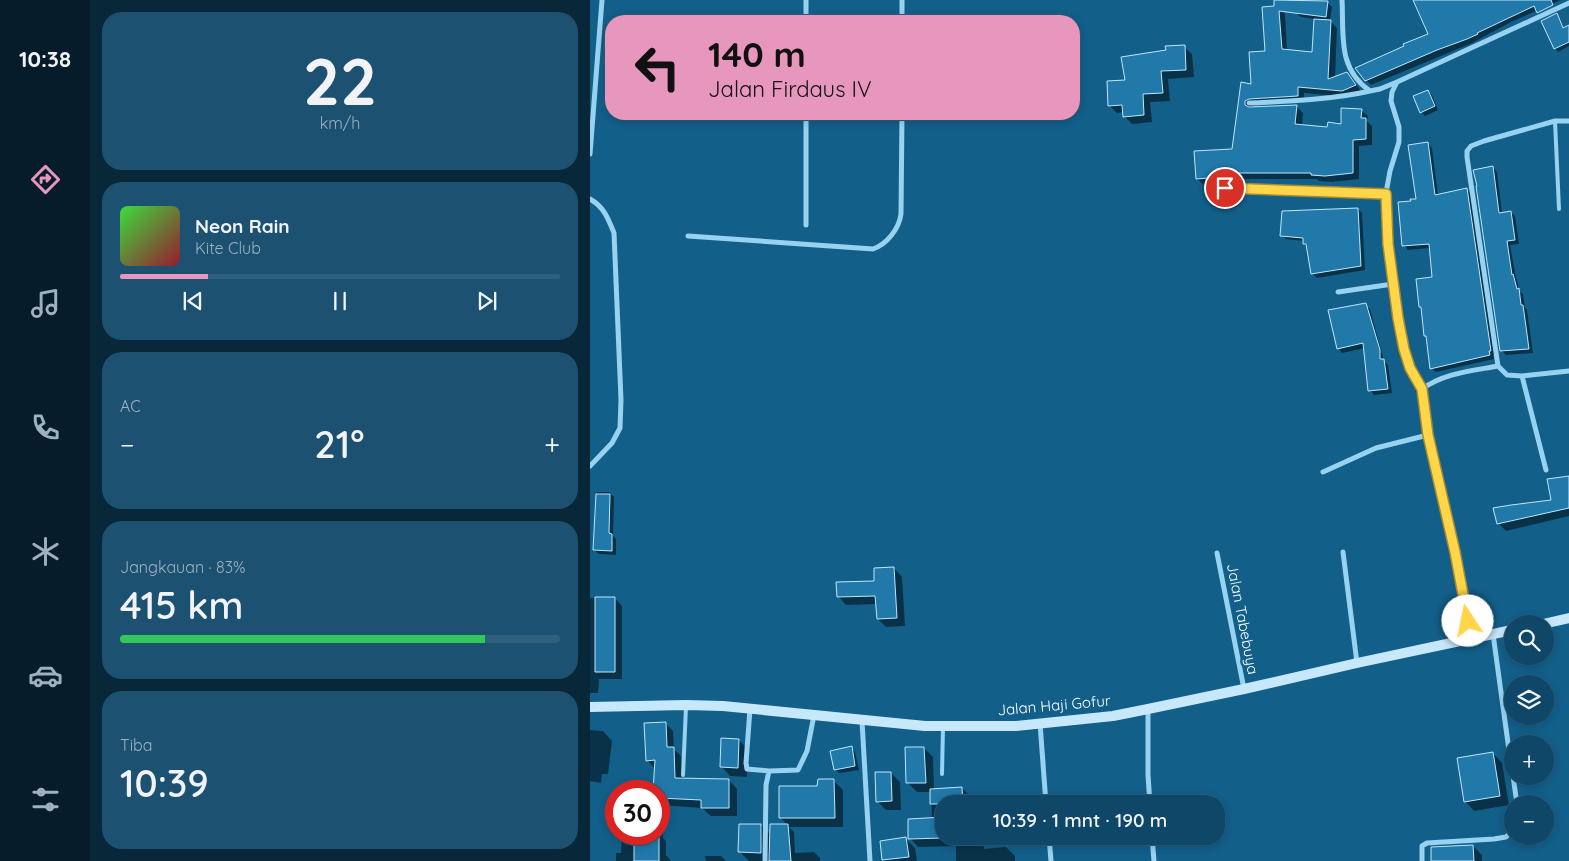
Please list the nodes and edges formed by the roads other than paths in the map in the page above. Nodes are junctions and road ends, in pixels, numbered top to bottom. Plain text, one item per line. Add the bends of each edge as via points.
1 (602, 0) edge
2 (806, 0) edge
3 (902, 0) edge
4 (1342, 0) edge
5 (1569, 4) edge
6 (806, 15) edge
7 (902, 15) edge
8 (1397, 82) junction
9 (1370, 91) junction
10 (1249, 103) dead end
11 (806, 120) edge
12 (902, 120) edge
13 (1555, 120) junction
14 (1569, 120) edge
15 (590, 154) edge
16 (1225, 188) dead end
17 (1386, 194) junction
18 (590, 199) edge
19 (1559, 210) dead end
20 (806, 225) dead end
21 (688, 236) dead end
22 (1393, 284) junction
23 (1338, 292) dead end
24 (1498, 366) junction
25 (1569, 371) edge
26 (1522, 376) junction
27 (1422, 389) junction
28 (1428, 435) junction
29 (590, 466) edge
30 (1546, 470) dead end
31 (1323, 472) dead end
32 (1343, 552) dead end
33 (1218, 553) dead end
34 (1569, 618) edge
35 (1554, 621) edge
36 (1504, 632) edge
37 (1493, 634) junction
38 (1471, 638) junction
39 (1357, 663) junction
40 (1244, 689) junction
41 (686, 705) junction
42 (590, 707) edge
43 (750, 708) junction
44 (1148, 709) junction
45 (815, 714) junction
46 (862, 721) junction
47 (1040, 724) junction
48 (943, 727) junction
49 (1507, 735) edge
50 (769, 771) junction
51 (942, 774) dead end
52 (683, 775) dead end
53 (1045, 795) edge
54 (1149, 795) edge
55 (1504, 837) edge
56 (1050, 845) edge
57 (1153, 845) edge
58 (765, 861) edge
59 (870, 861) edge
60 (1051, 861) edge
61 (1154, 861) edge
62 (1422, 861) edge

1 - 15 street
2 - 6 street
3 - 7 street
4 - 9 street via 1346,59 1352,73
5 - 8 street
8 - 9 street
8 - 17 street via 1391,101 1399,127 1399,142
9 - 10 street via 1344,97
11 - 20 street
12 - 21 street via 900,224 883,245 873,249
13 - 14 street
13 - 19 lane
13 - 24 street via 1484,141 1467,151
16 - 17 street
17 - 22 street
18 - 29 street via 600,205 608,216 614,233 621,400 620,428 612,443
22 - 23 street
22 - 27 street via 1404,349
24 - 26 street via 1507,375
24 - 27 street via 1433,380
25 - 26 street
26 - 30 street
27 - 28 street
28 - 31 street via 1376,448
28 - 38 street
32 - 39 street
33 - 40 street, Jalan Tabebuya
34 - 35 street
36 - 37 street, Jalan Haji Gofur
37 - 38 street, Jalan Haji Gofur
37 - 49 street
38 - 39 street, Jalan Haji Gofur
39 - 40 street, Jalan Haji Gofur
40 - 44 street, Jalan Haji Gofur
41 - 42 street, Jalan Haji Gofur
41 - 43 street, Jalan Haji Gofur
41 - 52 lane
43 - 45 street, Jalan Haji Gofur
43 - 50 street via 747,769
44 - 47 street, Jalan Haji Gofur
44 - 54 street
45 - 46 street, Jalan Haji Gofur
45 - 50 street via 807,751 798,770
46 - 48 street, Jalan Haji Gofur
46 - 59 street
47 - 48 street, Jalan Haji Gofur
47 - 53 street
48 - 51 lane
50 - 58 street
55 - 62 street via 1427,843 1421,849
56 - 60 street
57 - 61 street

